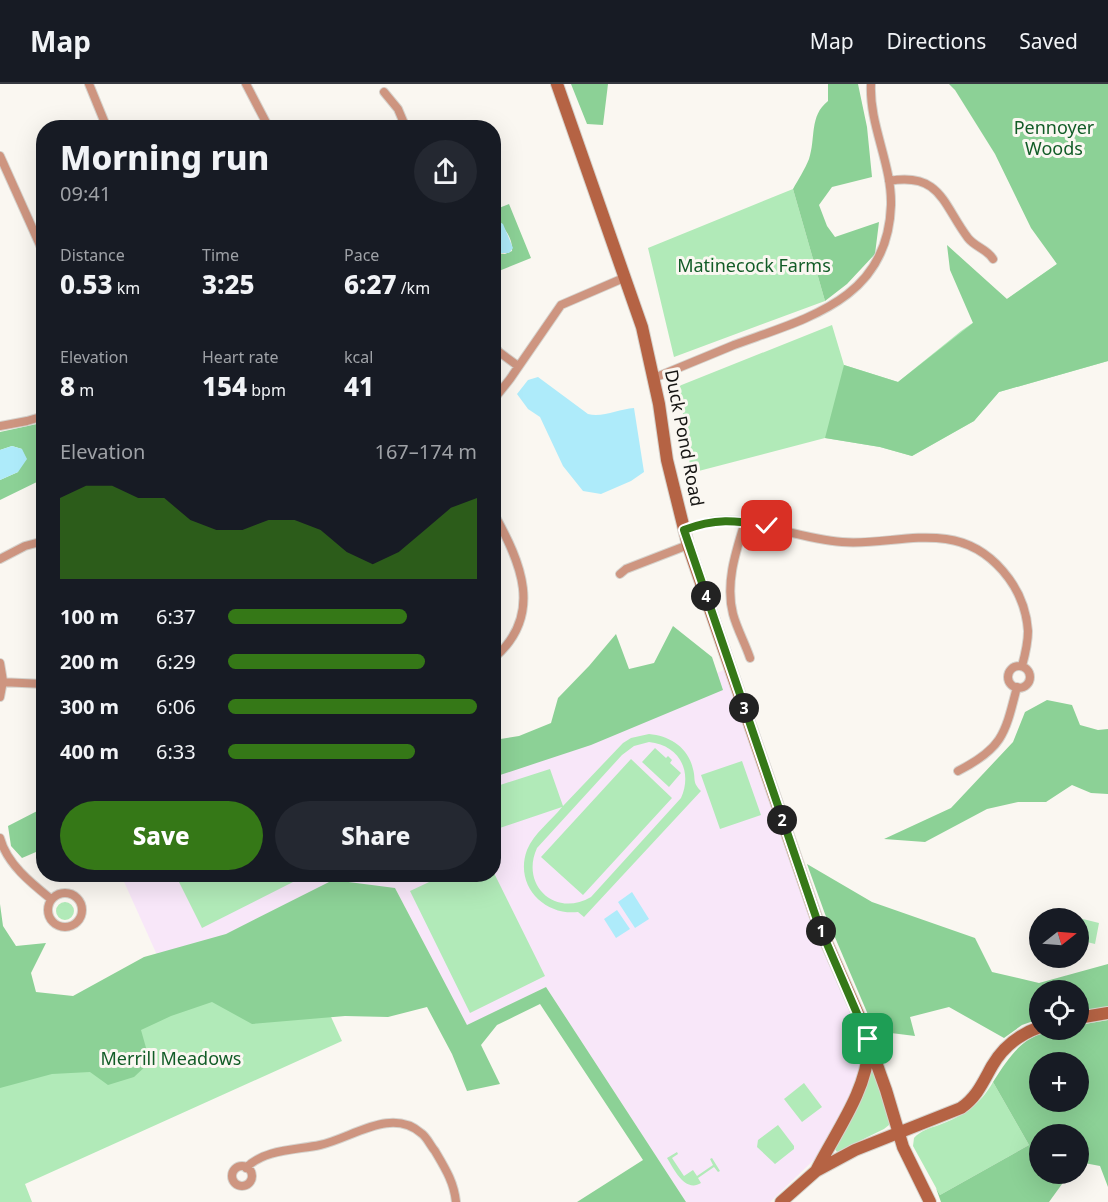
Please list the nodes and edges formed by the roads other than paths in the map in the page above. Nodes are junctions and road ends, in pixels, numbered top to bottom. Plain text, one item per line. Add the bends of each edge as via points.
1 (89, 84) edge
2 (246, 84) edge
3 (557, 84) edge
4 (870, 84) edge
5 (384, 92) dead end
6 (104, 120) edge
7 (265, 120) edge
8 (403, 120) edge
9 (0, 156) edge
10 (889, 182) junction
11 (36, 237) edge
12 (993, 259) dead end
13 (626, 277) junction
14 (501, 353) edge
15 (518, 366) junction
16 (654, 378) junction
17 (501, 389) edge
18 (36, 419) edge
19 (0, 426) edge
20 (745, 522) junction
21 (501, 528) edge
22 (684, 530) junction
23 (36, 543) edge
24 (688, 545) junction
25 (0, 559) edge
26 (620, 574) dead end
27 (501, 650) edge
28 (750, 657) dead end
29 (0, 663) edge
30 (1022, 666) junction
31 (2, 681) edge
32 (36, 683) edge
33 (1017, 687) junction
34 (0, 697) edge
35 (958, 771) dead end
36 (0, 838) edge
37 (51, 899) junction
38 (1108, 1013) edge
39 (1089, 1016) edge
40 (1029, 1031) edge
41 (870, 1043) junction
42 (898, 1131) junction
43 (246, 1168) dead end
44 (816, 1171) junction
45 (456, 1202) edge
46 (781, 1202) edge
47 (930, 1202) edge

1 - 6 street
2 - 7 street
3 - 13 street, Duck Pond Road
4 - 10 street
5 - 8 street
9 - 11 street
10 - 12 street via 913,179 932,187 971,241
10 - 16 street via 891,207 884,246 865,278 849,294 819,314
13 - 15 street via 561,305
13 - 16 street, Duck Pond Road
14 - 15 street
15 - 17 street
16 - 22 street, Duck Pond Road
18 - 19 street
20 - 22 street via 713,521
20 - 28 street via 730,584 733,613
20 - 30 street via 844,542 949,539 981,552 1013,584 1026,616 1027,649
21 - 27 street via 524,585 520,618
22 - 24 street, Duck Pond Road
23 - 25 street
24 - 26 street
24 - 41 street, Duck Pond Road via 818,923
29 - 31 street
30 - 33 street via 1030,678 1027,684
30 - 33 street via 1009,673 1010,682
31 - 32 street
31 - 34 street
33 - 35 street via 1002,736 986,755
36 - 37 street via 14,866
37 - 37 street via 47,912 52,922 68,928 81,918 82,906 75,897 65,893
38 - 39 street
40 - 42 street via 1006,1046 967,1104
41 - 42 street, Duck Pond Road
41 - 44 street via 859,1089
42 - 44 street
42 - 47 street, Duck Pond Road
43 - 45 street via 281,1152 334,1142 396,1122 423,1134 450,1177
44 - 46 street

